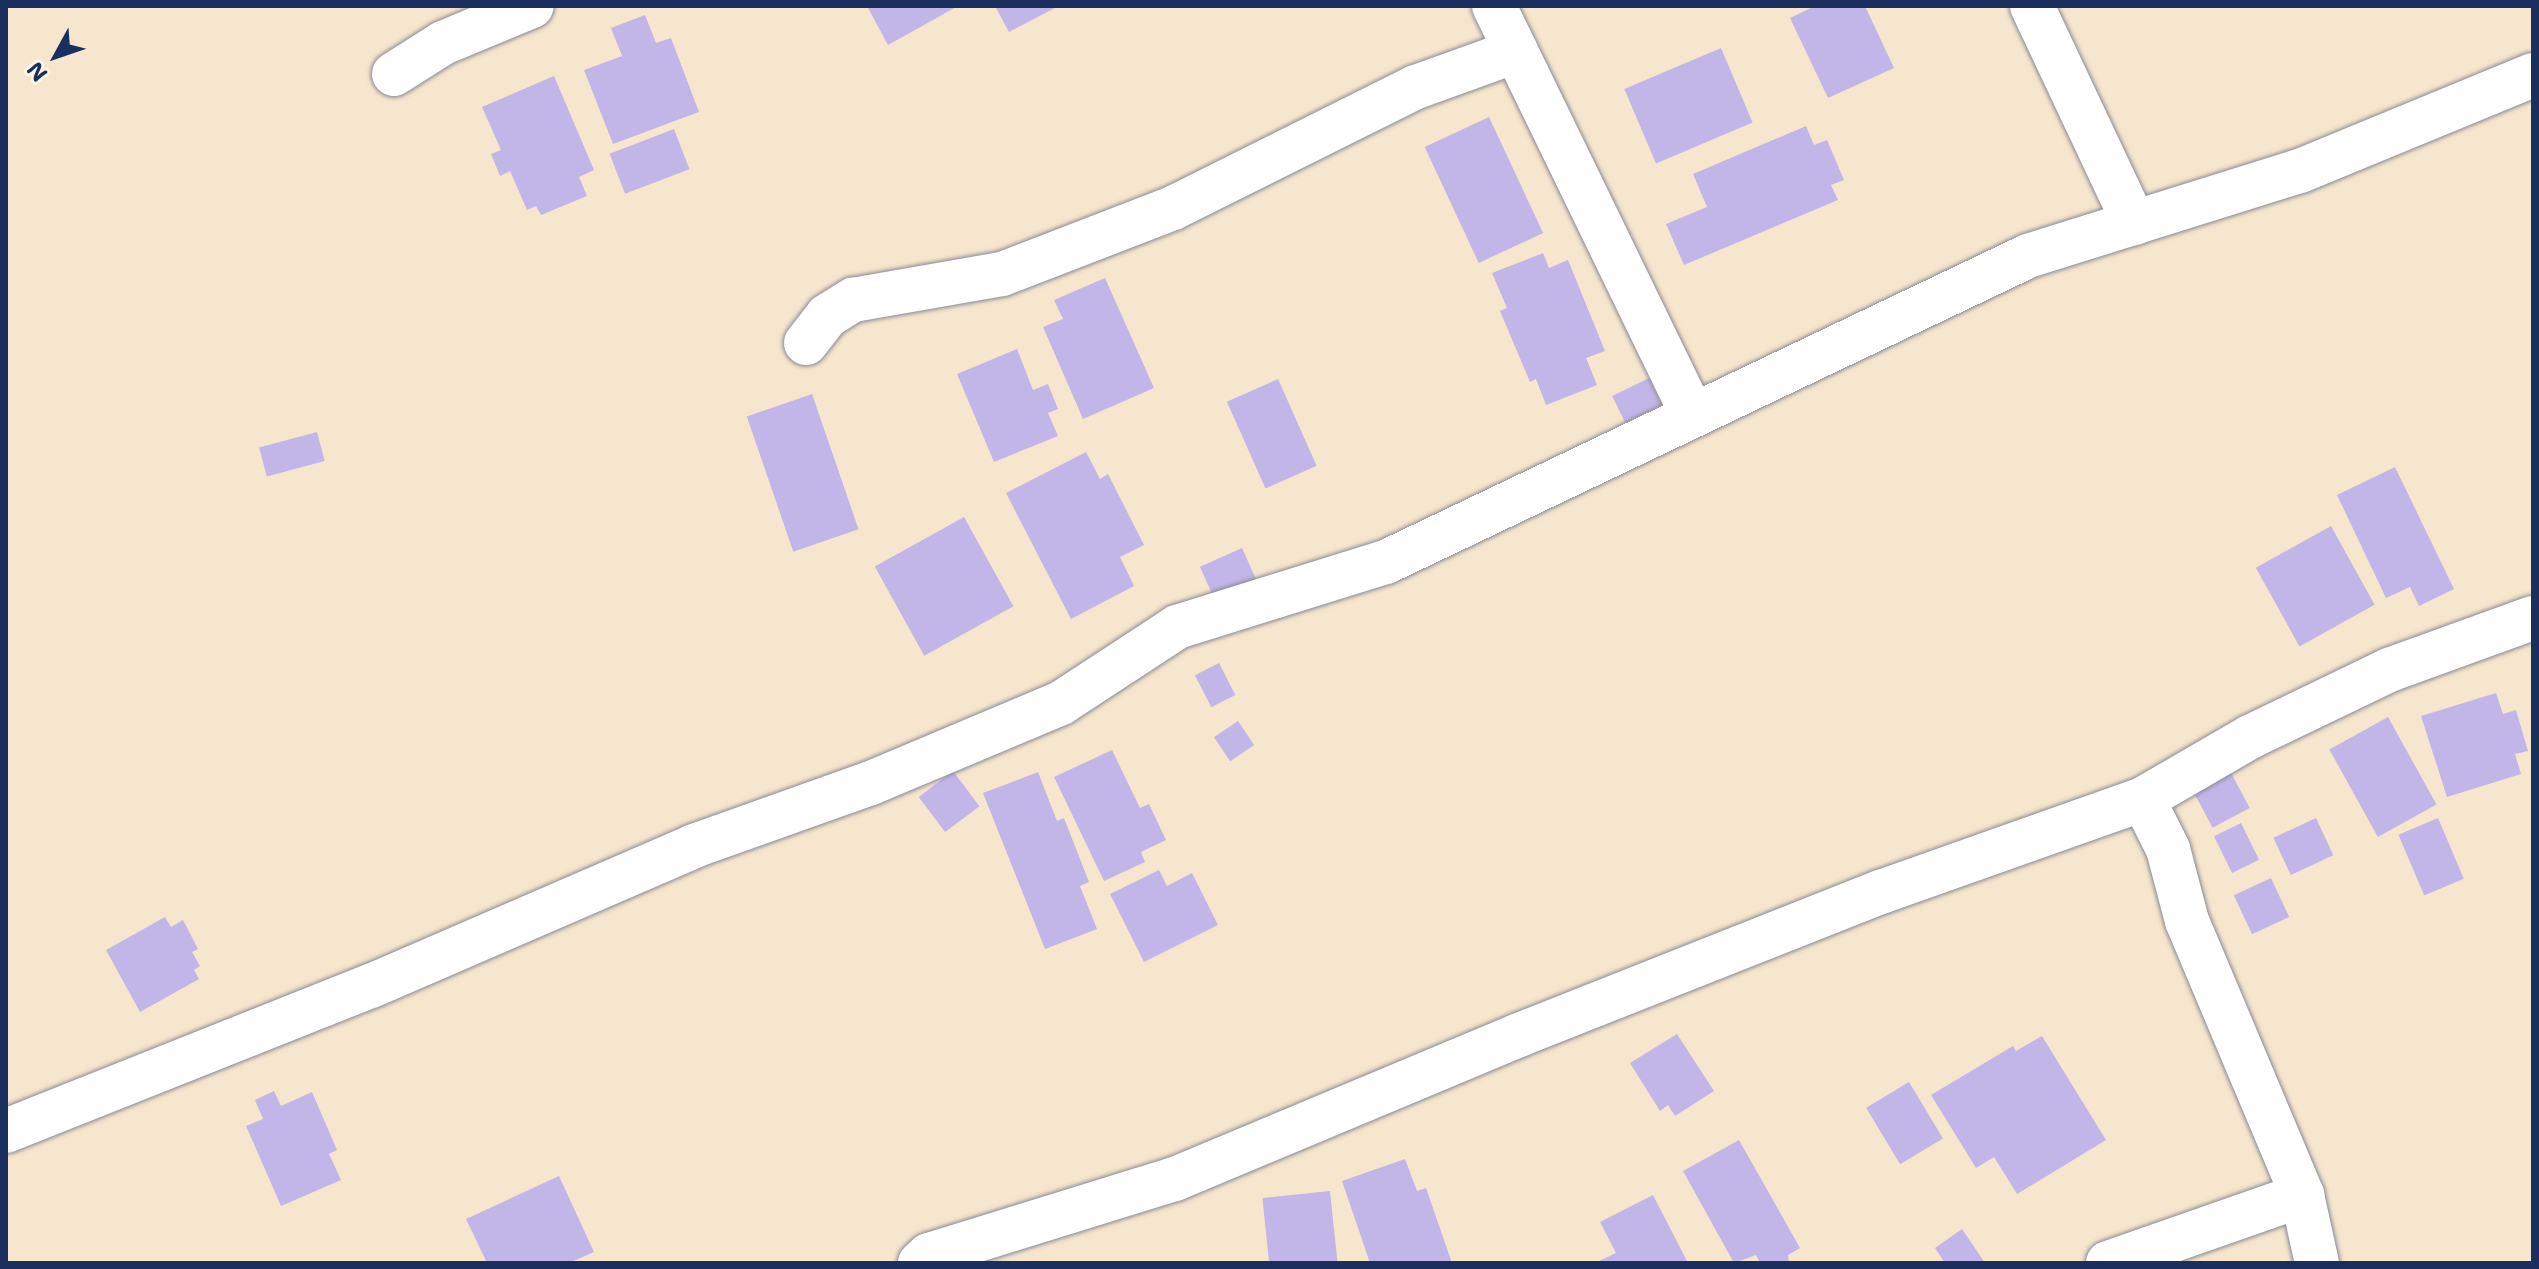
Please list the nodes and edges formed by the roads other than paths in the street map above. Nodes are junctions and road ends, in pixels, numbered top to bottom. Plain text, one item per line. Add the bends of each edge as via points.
1 (532, 6) edge
2 (1494, 6) edge
3 (2032, 6) edge
4 (1516, 51) junction
5 (394, 74) dead end
6 (2533, 75) edge
7 (2134, 223) junction
8 (806, 343) dead end
9 (1692, 413) junction
10 (2533, 618) edge
11 (2143, 799) junction
12 (6, 1131) edge
13 (2302, 1195) junction
14 (920, 1263) edge
15 (2108, 1263) edge
16 (2317, 1263) edge

1 - 5 street via 443,43
2 - 4 street
3 - 7 street
4 - 8 street via 1416,87 1173,208 1002,274 853,300 827,316
4 - 9 street
6 - 7 street via 2300,171
7 - 9 street via 2028,256
9 - 12 street via 1386,562 1177,627 1061,703 871,783 694,846 371,986
10 - 11 street via 2389,670 2250,737
11 - 13 street via 2168,849 2187,921
11 - 14 street via 1852,904 1175,1179 929,1255
13 - 15 street
13 - 16 street

